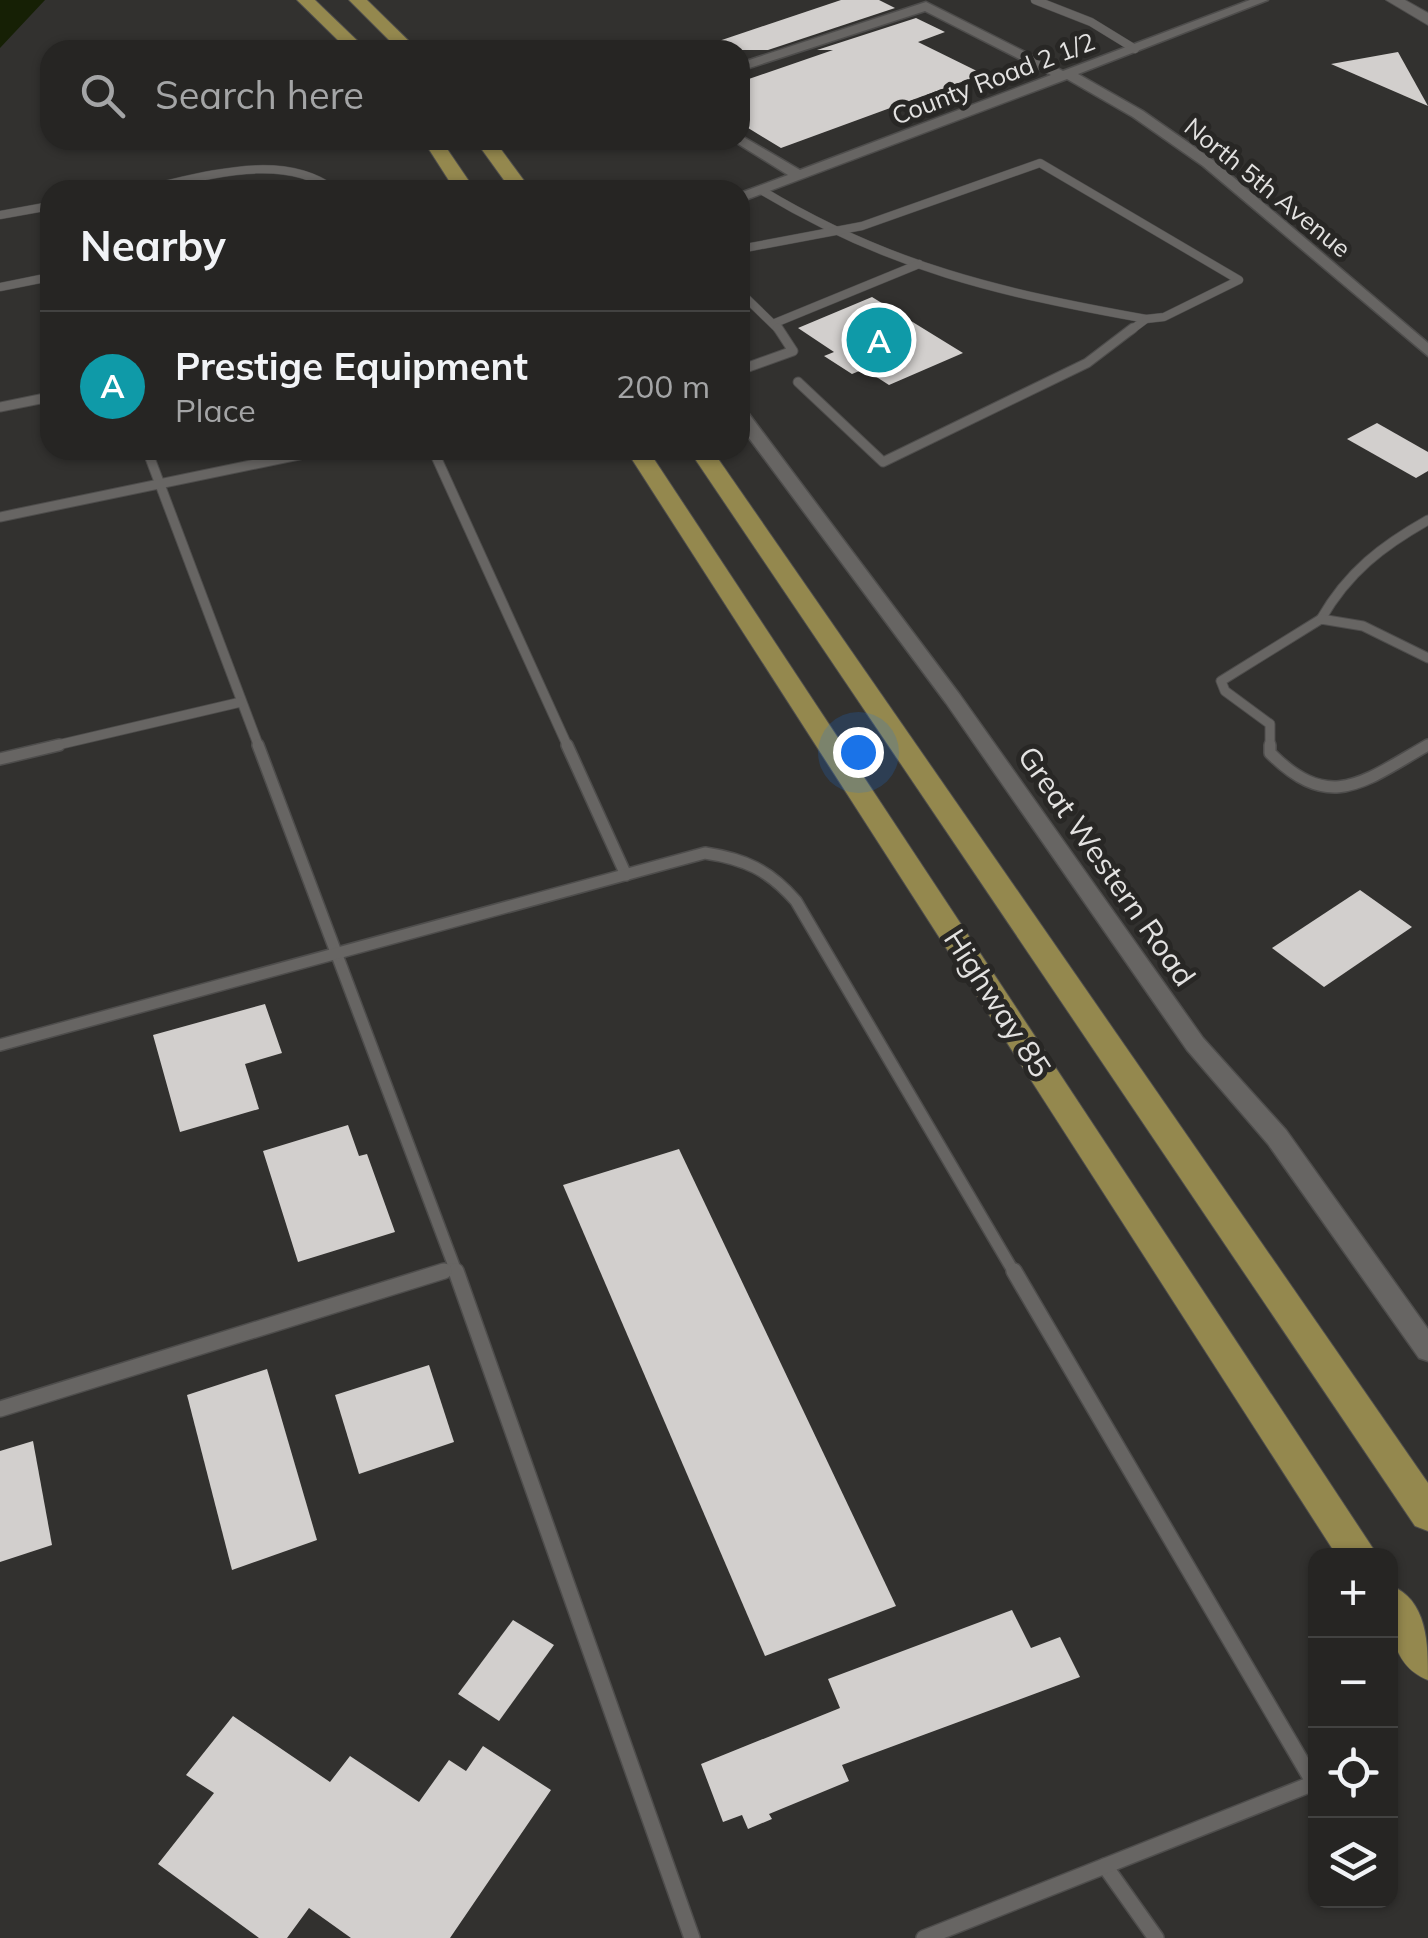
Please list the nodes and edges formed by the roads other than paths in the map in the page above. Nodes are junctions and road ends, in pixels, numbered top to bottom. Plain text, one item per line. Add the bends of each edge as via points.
1 (305, 0) edge
2 (358, 0) edge
3 (1035, 0) edge
4 (1262, 0) edge
5 (1394, 0) edge
6 (1428, 20) edge
7 (347, 40) edge
8 (399, 40) edge
9 (1135, 49) junction
10 (750, 64) edge
11 (1062, 74) junction
12 (750, 145) edge
13 (439, 150) edge
14 (491, 150) edge
15 (800, 176) junction
16 (199, 180) edge
17 (319, 180) edge
18 (459, 180) edge
19 (514, 180) edge
20 (761, 190) junction
21 (750, 194) edge
22 (40, 208) edge
23 (0, 215) edge
24 (827, 230) junction
25 (750, 247) edge
26 (919, 264) junction
27 (40, 280) edge
28 (0, 287) edge
29 (750, 301) edge
30 (1146, 319) junction
31 (775, 323) junction
32 (1428, 351) edge
33 (750, 366) edge
34 (798, 382) dead end
35 (40, 399) edge
36 (0, 406) edge
37 (750, 427) edge
38 (151, 460) edge
39 (275, 460) edge
40 (438, 460) edge
41 (644, 460) edge
42 (707, 460) edge
43 (159, 484) junction
44 (0, 517) edge
45 (1428, 520) edge
46 (1321, 619) junction
47 (1428, 658) edge
48 (240, 702) junction
49 (1428, 745) edge
50 (0, 760) edge
51 (626, 875) junction
52 (335, 954) junction
53 (0, 1045) edge
54 (452, 1269) junction
55 (1428, 1350) edge
56 (0, 1409) edge
57 (1428, 1514) edge
58 (1354, 1548) edge
59 (1398, 1616) edge
60 (1428, 1661) edge
61 (1105, 1866) junction
62 (692, 1938) edge
63 (924, 1938) edge
64 (1156, 1938) edge

1 - 7 highway
2 - 8 highway
3 - 9 lane
4 - 9 street, County Road 2 1/2
5 - 6 street
9 - 11 street, County Road 2 1/2
10 - 11 street, North 5th Avenue via 926,6
11 - 15 street, County Road 2 1/2
11 - 32 street, North 5th Avenue via 1208,162
12 - 15 street
13 - 18 highway
14 - 19 highway
15 - 20 street, County Road 2 1/2
16 - 17 lane via 291,170
20 - 21 street, County Road 2 1/2
20 - 24 lane
22 - 23 lane
24 - 25 lane
24 - 26 lane
24 - 30 lane via 862,226 1040,164 1239,280 1164,317
26 - 30 lane via 1044,301
26 - 31 lane
27 - 28 lane
29 - 31 lane
30 - 34 lane via 1087,362 883,462
31 - 33 lane via 793,351
35 - 36 lane
37 - 55 street, Great Western Road via 953,699 1194,1044 1277,1136
38 - 43 lane
39 - 43 lane
40 - 51 lane
41 - 58 highway, Highway 85
42 - 57 highway
43 - 44 lane
43 - 48 lane
45 - 46 lane via 1364,556
46 - 47 lane via 1363,626
46 - 49 lane via 1221,681 1270,724 1270,753 1279,764 1318,789 1336,788 1388,771
48 - 50 lane
48 - 52 lane
51 - 52 lane
51 - 61 lane via 706,854 751,860 796,901 1314,1783
52 - 53 lane
52 - 54 lane
54 - 56 lane
54 - 62 lane via 522,1448
59 - 60 highway
61 - 63 lane
61 - 64 lane

